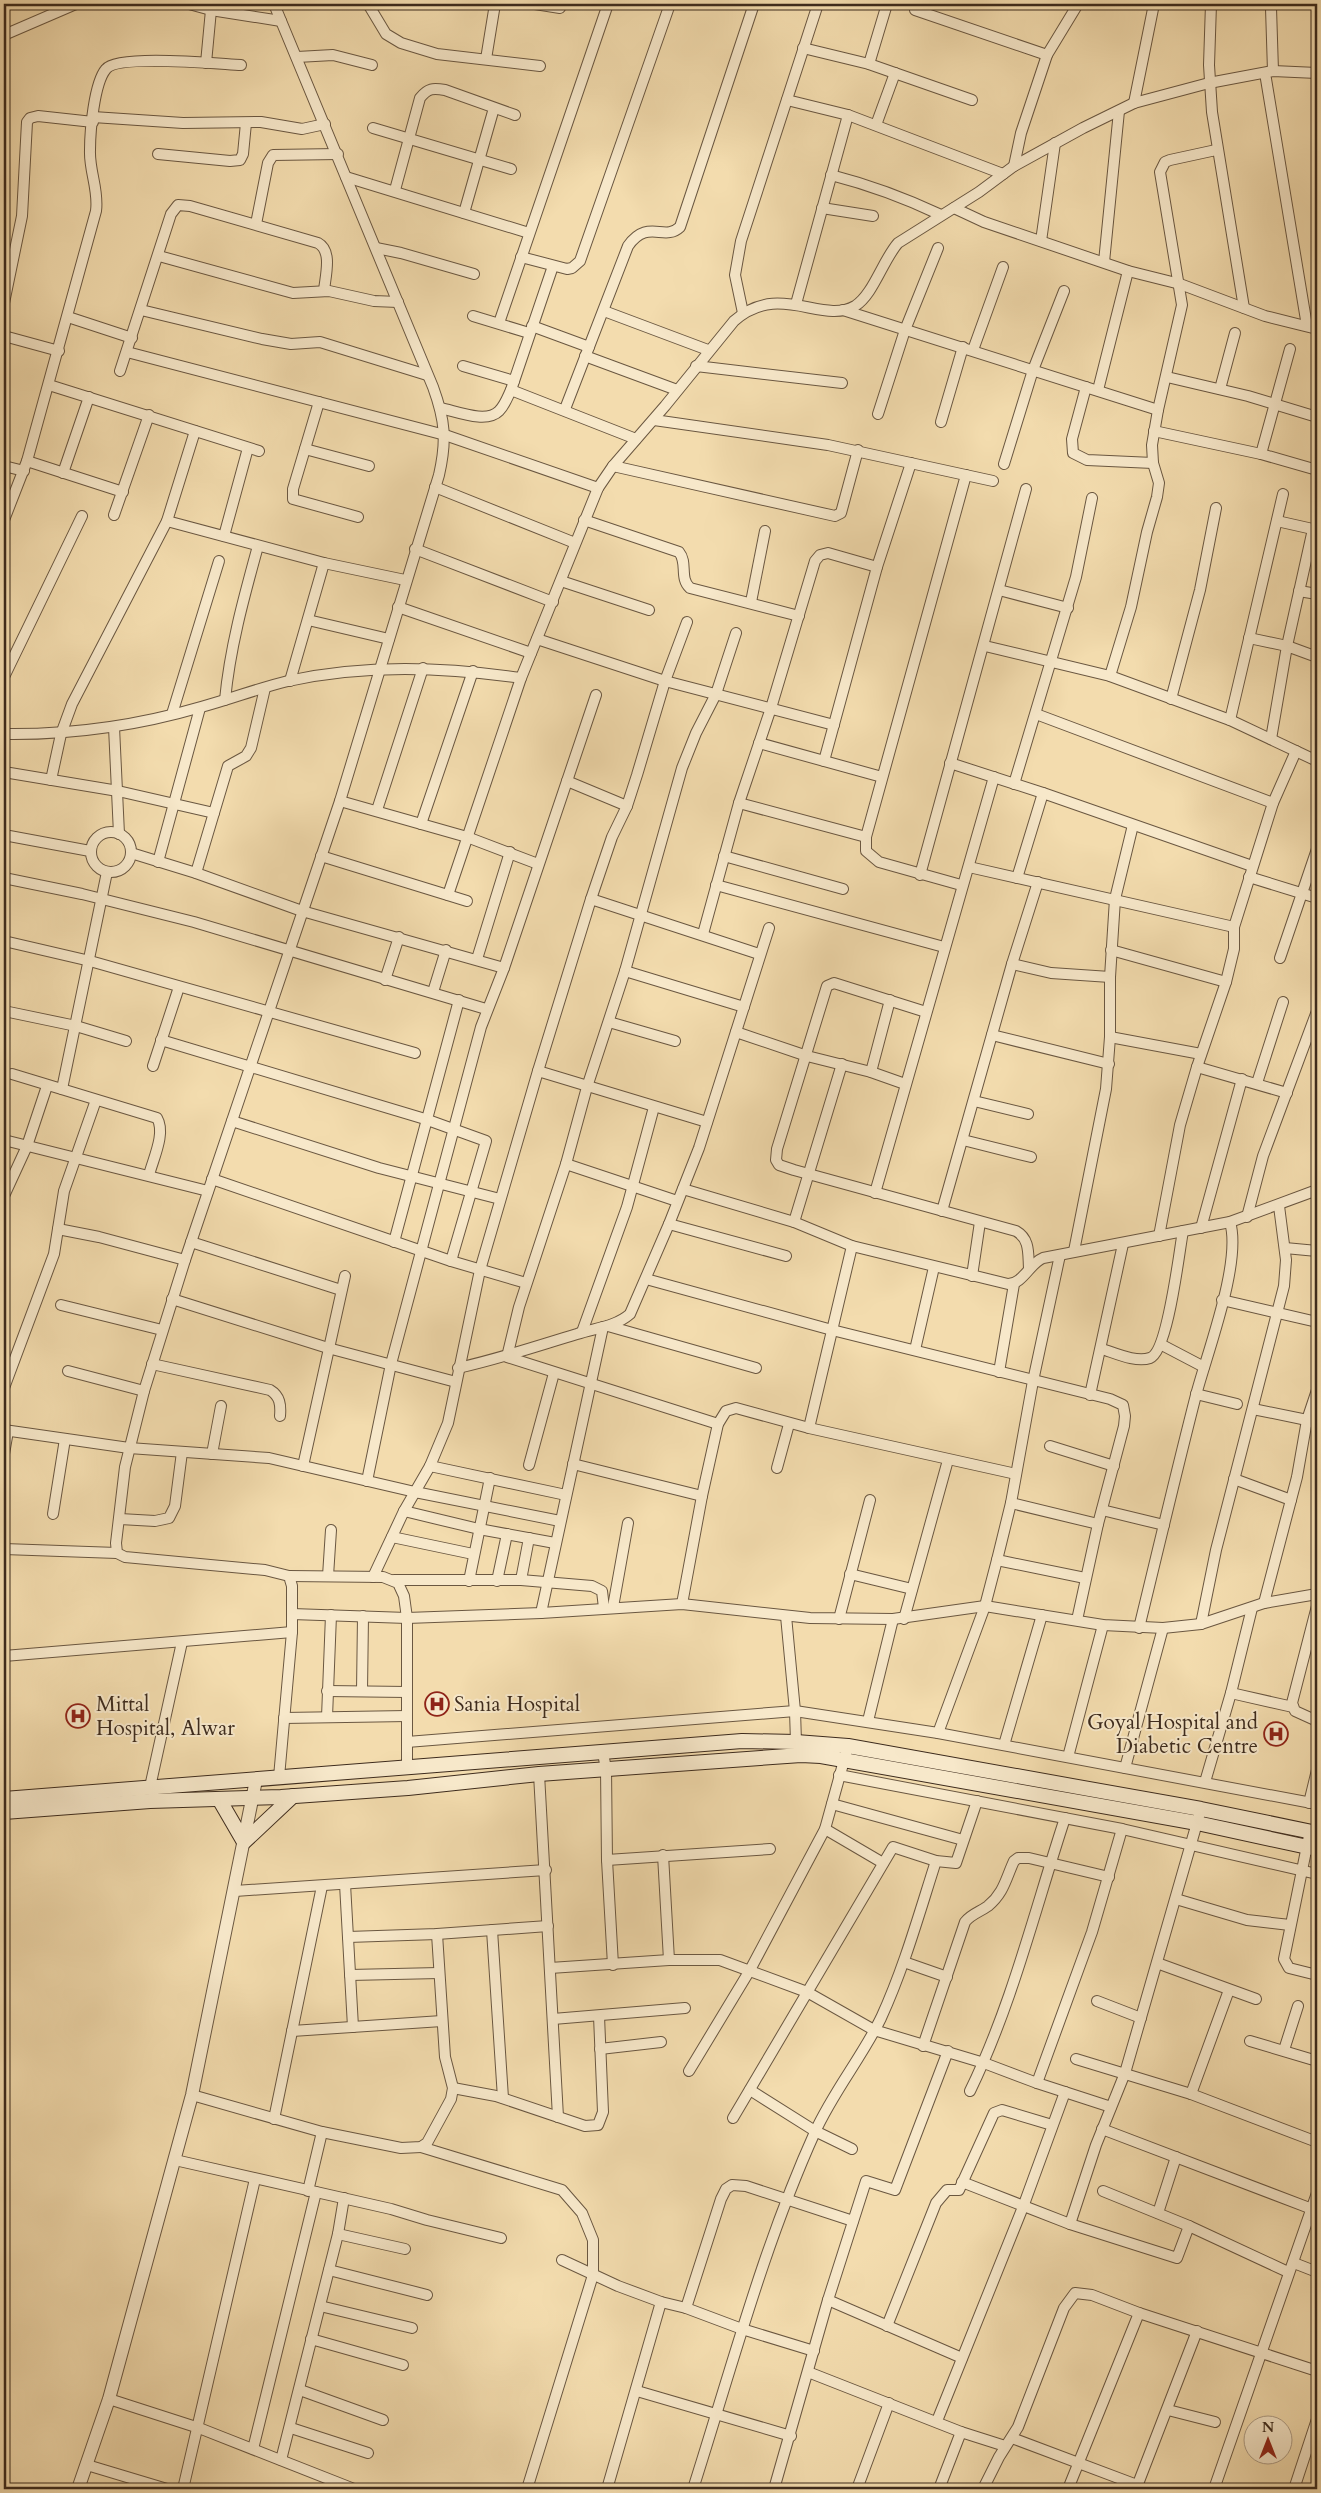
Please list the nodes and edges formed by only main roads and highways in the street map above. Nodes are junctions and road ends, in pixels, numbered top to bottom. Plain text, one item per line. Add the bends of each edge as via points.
1 (293, 1796) junction
2 (4, 1799) edge
3 (219, 1799) junction
4 (4, 1812) edge
5 (1314, 1832) edge
6 (1312, 1848) edge

1 - 3 main road
1 - 3 main road via 244,1842
1 - 6 main road via 784,1755 821,1756 1197,1823
2 - 5 main road via 742,1741 796,1742 848,1746
3 - 4 main road

